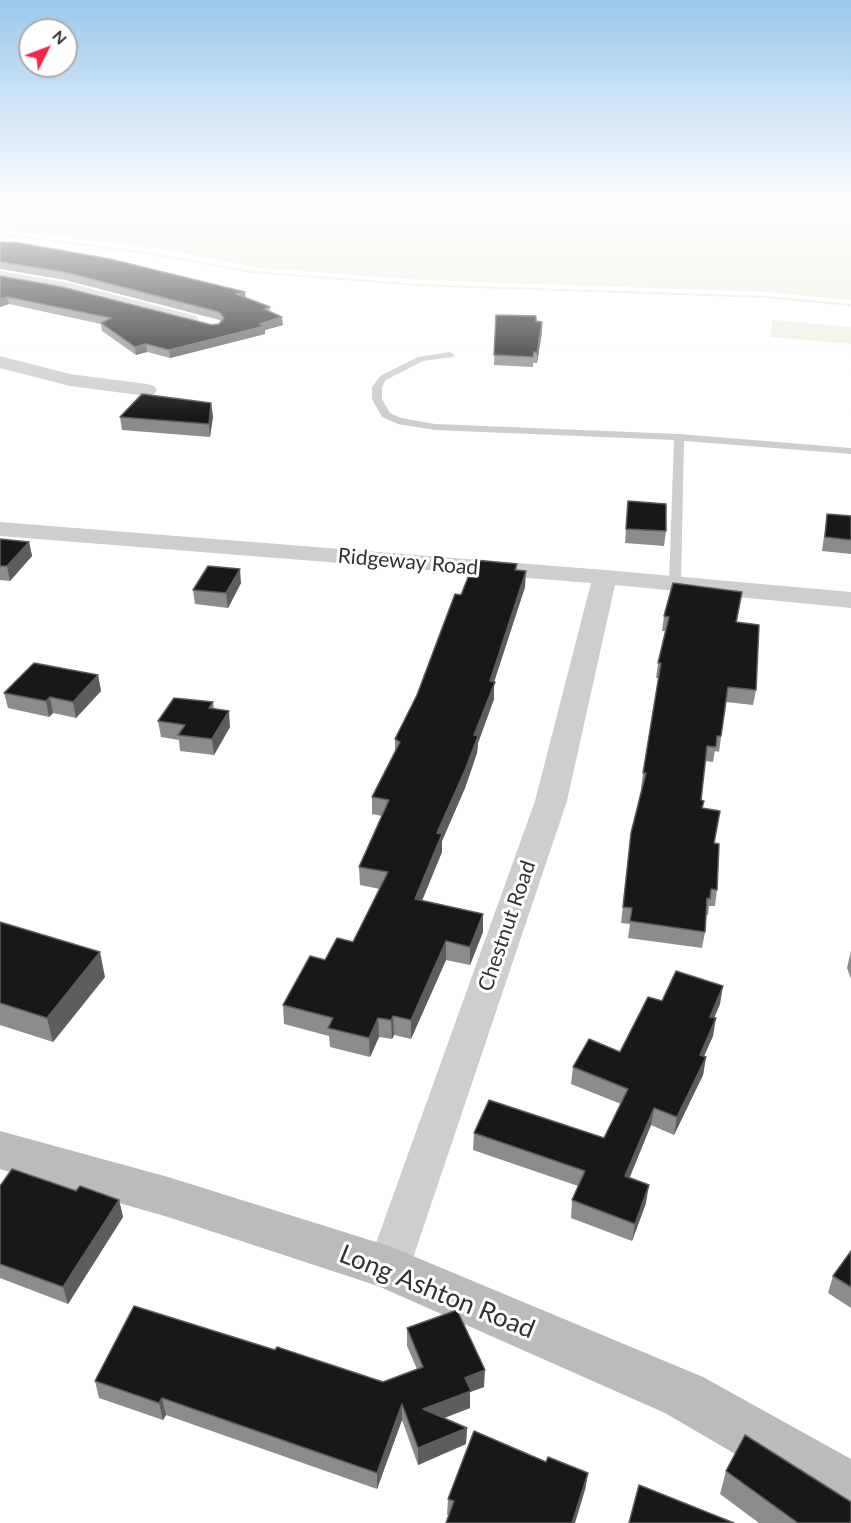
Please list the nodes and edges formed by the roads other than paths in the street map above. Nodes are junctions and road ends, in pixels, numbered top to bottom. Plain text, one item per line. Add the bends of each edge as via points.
1 (0, 276) edge
2 (201, 323) edge
3 (450, 355) dead end
4 (0, 362) edge
5 (147, 390) dead end
6 (679, 437) junction
7 (851, 451) edge
8 (0, 528) edge
9 (605, 577) junction
10 (675, 583) junction
11 (851, 600) edge
12 (0, 1150) edge
13 (389, 1268) junction
14 (851, 1490) edge

1 - 2 street via 65,287
3 - 6 lane via 421,359 383,378 377,387 377,399 386,415 435,427
4 - 5 street via 70,380
6 - 7 lane
6 - 10 lane
8 - 9 street, Ridgeway Road
9 - 10 street, Ridgeway Road
9 - 13 street, Chestnut Road via 551,801
10 - 11 street, Ridgeway Road
12 - 13 street, Long Ashton Road via 168,1197
13 - 14 street, Long Ashton Road via 684,1395

